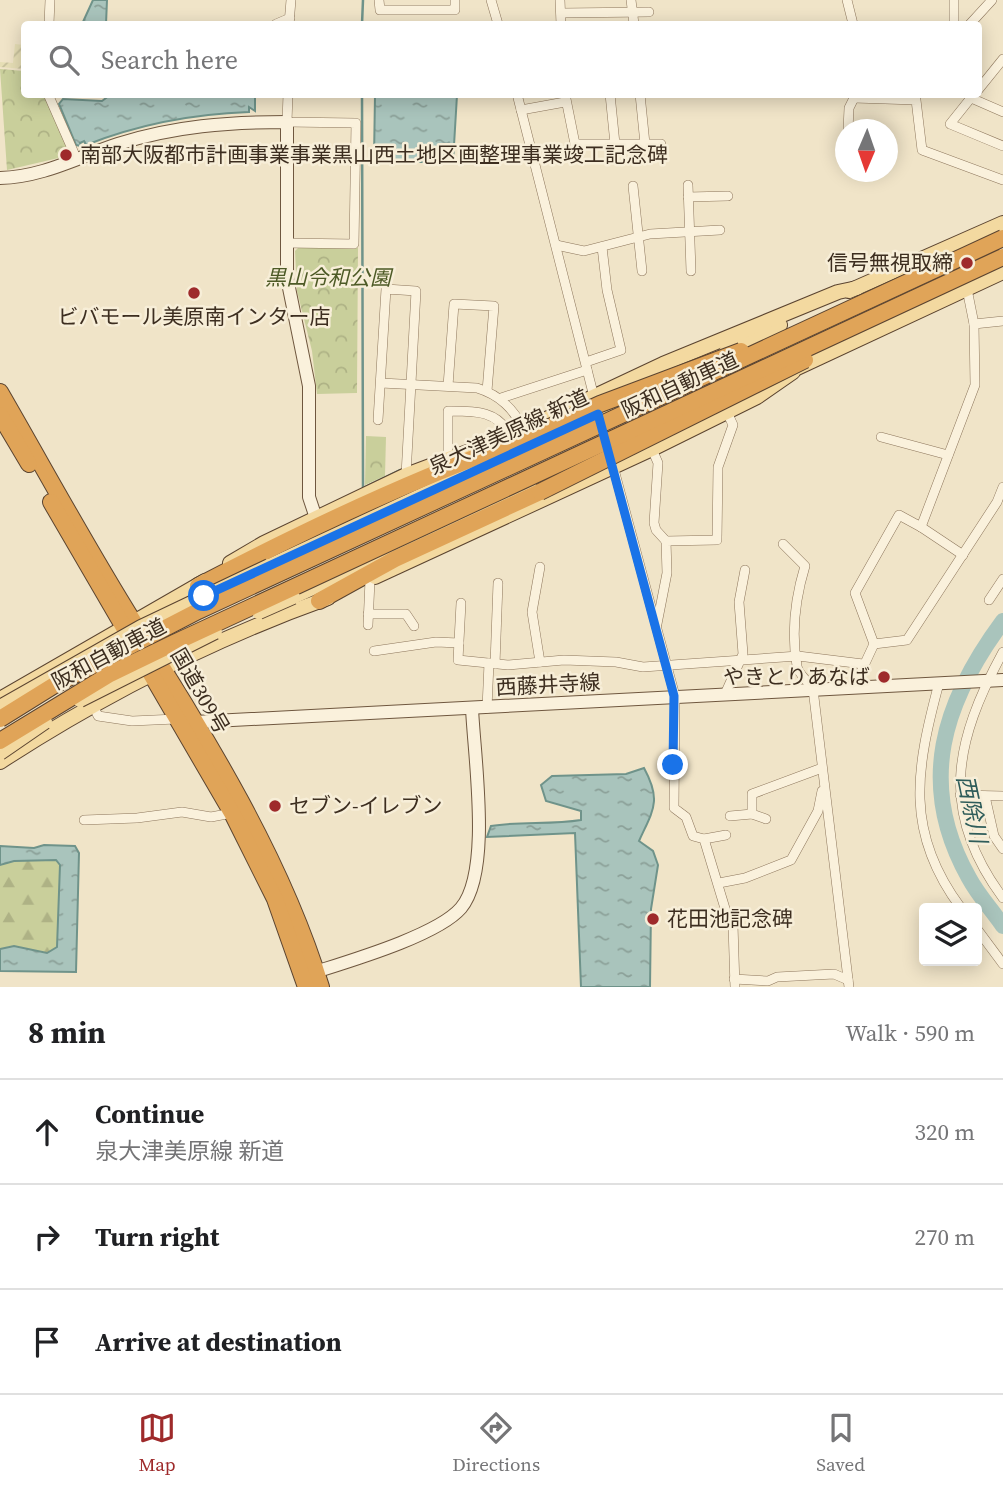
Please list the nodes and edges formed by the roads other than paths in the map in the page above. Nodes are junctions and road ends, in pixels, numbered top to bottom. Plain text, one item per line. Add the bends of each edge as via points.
1 (50, 0) edge
2 (291, 0) edge
3 (379, 0) edge
4 (456, 0) edge
5 (491, 0) edge
6 (560, 0) edge
7 (631, 0) edge
8 (847, 0) edge
9 (954, 0) edge
10 (991, 0) edge
11 (633, 12) junction
12 (649, 12) dead end
13 (561, 13) junction
14 (49, 21) edge
15 (290, 21) edge
16 (497, 21) edge
17 (561, 21) edge
18 (634, 21) edge
19 (852, 21) edge
20 (954, 21) edge
21 (973, 21) edge
22 (1003, 59) edge
23 (993, 72) junction
24 (1003, 77) edge
25 (982, 85) edge
26 (50, 98) edge
27 (288, 98) edge
28 (518, 98) edge
29 (565, 98) edge
30 (610, 98) edge
31 (640, 98) edge
32 (853, 98) edge
33 (885, 98) edge
34 (971, 98) edge
35 (977, 98) edge
36 (521, 110) junction
37 (1003, 112) edge
38 (848, 119) edge
39 (288, 122) junction
40 (615, 144) junction
41 (645, 144) junction
42 (661, 144) dead end
43 (1003, 146) edge
44 (77, 160) junction
45 (0, 178) edge
46 (1003, 180) edge
47 (688, 185) dead end
48 (633, 186) dead end
49 (728, 196) dead end
50 (688, 197) junction
51 (1003, 223) edge
52 (689, 230) junction
53 (720, 230) dead end
54 (638, 236) junction
55 (1003, 238) edge
56 (287, 243) junction
57 (556, 245) junction
58 (951, 246) junction
59 (602, 247) junction
60 (1003, 257) edge
61 (642, 271) dead end
62 (691, 271) dead end
63 (1003, 272) edge
64 (857, 288) junction
65 (968, 288) junction
66 (892, 310) junction
67 (1003, 321) edge
68 (974, 324) junction
69 (793, 335) junction
70 (587, 366) junction
71 (800, 367) junction
72 (381, 383) junction
73 (410, 384) junction
74 (448, 386) junction
75 (0, 391) edge
76 (487, 391) junction
77 (594, 396) junction
78 (501, 398) junction
79 (727, 412) junction
80 (598, 414) junction
81 (0, 415) edge
82 (379, 420) dead end
83 (517, 436) junction
84 (881, 437) dead end
85 (652, 449) junction
86 (609, 452) junction
87 (948, 455) junction
88 (448, 458) junction
89 (613, 468) junction
90 (406, 475) junction
91 (1003, 487) edge
92 (316, 518) junction
93 (921, 527) junction
94 (666, 541) junction
95 (783, 544) dead end
96 (963, 555) junction
97 (267, 563) junction
98 (540, 567) dead end
99 (745, 570) dead end
100 (1003, 579) edge
101 (370, 580) junction
102 (498, 583) dead end
103 (201, 591) junction
104 (989, 600) dead end
105 (319, 601) junction
106 (461, 603) dead end
107 (368, 614) junction
108 (128, 624) junction
109 (368, 625) dead end
110 (414, 626) dead end
111 (656, 629) junction
112 (458, 643) junction
113 (874, 644) junction
114 (374, 651) dead end
115 (1003, 652) edge
116 (798, 656) junction
117 (741, 659) junction
118 (540, 662) junction
119 (492, 663) junction
120 (863, 664) junction
121 (667, 666) junction
122 (158, 672) junction
123 (1003, 680) edge
124 (984, 681) junction
125 (942, 683) junction
126 (854, 687) junction
127 (813, 689) junction
128 (724, 694) junction
129 (674, 696) junction
130 (0, 699) edge
131 (93, 705) junction
132 (0, 707) edge
133 (472, 708) junction
134 (487, 708) junction
135 (0, 719) edge
136 (176, 719) junction
137 (195, 722) junction
138 (0, 727) edge
139 (0, 741) edge
140 (0, 752) edge
141 (16, 752) junction
142 (0, 762) edge
143 (822, 768) junction
144 (824, 783) junction
145 (960, 795) junction
146 (985, 796) junction
147 (1003, 796) edge
148 (232, 813) junction
149 (752, 814) junction
150 (730, 816) dead end
151 (766, 819) dead end
152 (84, 820) dead end
153 (726, 835) dead end
154 (704, 839) junction
155 (1003, 849) edge
156 (719, 883) junction
157 (1003, 898) edge
158 (958, 903) edge
159 (982, 936) edge
160 (1003, 964) edge
161 (311, 980) edge
162 (734, 983) edge
163 (848, 983) edge

1 - 14 street
2 - 15 street
3 - 4 street via 380,10 455,10
5 - 16 street
6 - 13 street
7 - 11 street
8 - 19 street
9 - 20 street
10 - 21 street
11 - 12 street
11 - 13 street
11 - 18 street
13 - 17 street
22 - 23 street
23 - 24 street
23 - 25 street
26 - 44 street
27 - 39 street
28 - 36 street
29 - 36 street
29 - 40 street via 575,144
30 - 40 street
31 - 41 street
32 - 38 street
33 - 46 street via 916,100 922,150
34 - 43 street via 950,124
35 - 37 street
36 - 57 street
39 - 44 street via 184,128
39 - 56 street
39 - 56 street via 356,123 354,244
40 - 41 street
41 - 42 street
44 - 45 street via 29,176
47 - 50 street
48 - 54 street
49 - 50 street
50 - 52 street
51 - 58 main road, 泉大津美原線 新道
52 - 53 street
52 - 54 street
52 - 62 street
54 - 59 street
54 - 61 street
55 - 69 highway, 阪和自動車道, bridge
56 - 92 street via 289,294 307,367 309,497
57 - 59 street via 584,251
57 - 70 street
58 - 64 main road, 泉大津美原線 新道
58 - 65 street
59 - 70 street via 621,350
60 - 66 highway, 阪和自動車道, bridge
63 - 65 main road
64 - 77 main road via 838,292
64 - 80 main road, 泉大津美原線 新道
65 - 68 street
65 - 71 main road
66 - 105 highway, bridge via 777,376 395,559
66 - 139 highway, 阪和自動車道, bridge via 174,643 110,674
67 - 68 street
68 - 87 street via 975,385
69 - 83 highway, bridge via 718,357
69 - 135 highway, 阪和自動車道, bridge via 198,611 53,686
70 - 77 street
70 - 78 street
71 - 79 main road
71 - 86 main road
72 - 73 street
72 - 73 street via 386,289 416,291
72 - 82 street
73 - 74 street
73 - 90 street
74 - 76 street
74 - 76 street via 454,304 494,306
75 - 108 highway, 国道309号
76 - 78 street
77 - 80 street
77 - 83 main road
78 - 83 street via 517,415
79 - 85 main road
79 - 94 street via 733,425 718,467 717,540
80 - 86 street
80 - 97 main road, 泉大津美原線 新道
81 - 108 highway, 国道309号
83 - 88 main road
83 - 88 street via 492,415 448,411
83 - 97 highway
83 - 103 highway via 382,496
84 - 87 street
85 - 89 main road
85 - 94 street via 658,463 654,523
86 - 89 street
86 - 140 main road, bridge via 115,681
87 - 93 street
88 - 90 main road
89 - 101 main road
89 - 111 street
90 - 92 main road
91 - 96 street
92 - 103 main road via 245,553
93 - 96 street
93 - 113 street via 899,515 855,593
94 - 111 street via 667,573
95 - 116 street via 805,566 794,618
96 - 113 street via 907,639
97 - 103 highway, bridge
98 - 118 street via 532,612
99 - 117 street via 739,601
100 - 104 street
101 - 105 main road
101 - 107 street
102 - 119 street
103 - 108 main road
103 - 132 main road, bridge
105 - 122 main road
106 - 112 street
107 - 109 street
107 - 110 street via 406,614
108 - 122 highway, 国道309号
108 - 130 main road
111 - 121 street
112 - 114 street
112 - 119 street via 458,660
113 - 120 street
115 - 124 street
116 - 117 street
116 - 120 street
116 - 127 street via 797,668
117 - 121 street
117 - 128 street
118 - 119 street
118 - 121 street
119 - 134 street
120 - 126 street
121 - 129 street
122 - 131 main road
122 - 136 highway, 国道309号
122 - 137 highway, 国道309号
123 - 124 street, 西藤井寺線
124 - 125 street, 西藤井寺線
124 - 145 street via 961,763
125 - 126 street, 西藤井寺線
125 - 158 street via 918,775 919,808 937,868
126 - 127 street, 西藤井寺線
127 - 128 street, 西藤井寺線
127 - 143 street
128 - 129 street, 西藤井寺線
129 - 134 street, 西藤井寺線
129 - 154 street via 674,808 686,817 693,836
131 - 136 street via 98,716 132,721
131 - 141 main road
133 - 134 street, 西藤井寺線
133 - 137 street
133 - 161 street, 西藤井寺線 via 479,854 471,891 460,909 441,924
136 - 148 highway, 国道309号
137 - 161 highway, 国道309号 via 270,860
138 - 141 street
141 - 142 main road
143 - 144 street
143 - 149 street via 752,794
144 - 156 street via 818,811 791,860
144 - 163 street
145 - 146 street
145 - 157 street via 963,824 974,851
146 - 147 street
146 - 155 street via 994,836
148 - 152 street
148 - 161 highway, 国道309号
149 - 150 street
149 - 151 street
153 - 154 street
154 - 156 street
156 - 162 street via 733,925
159 - 160 street
162 - 163 street via 834,974

